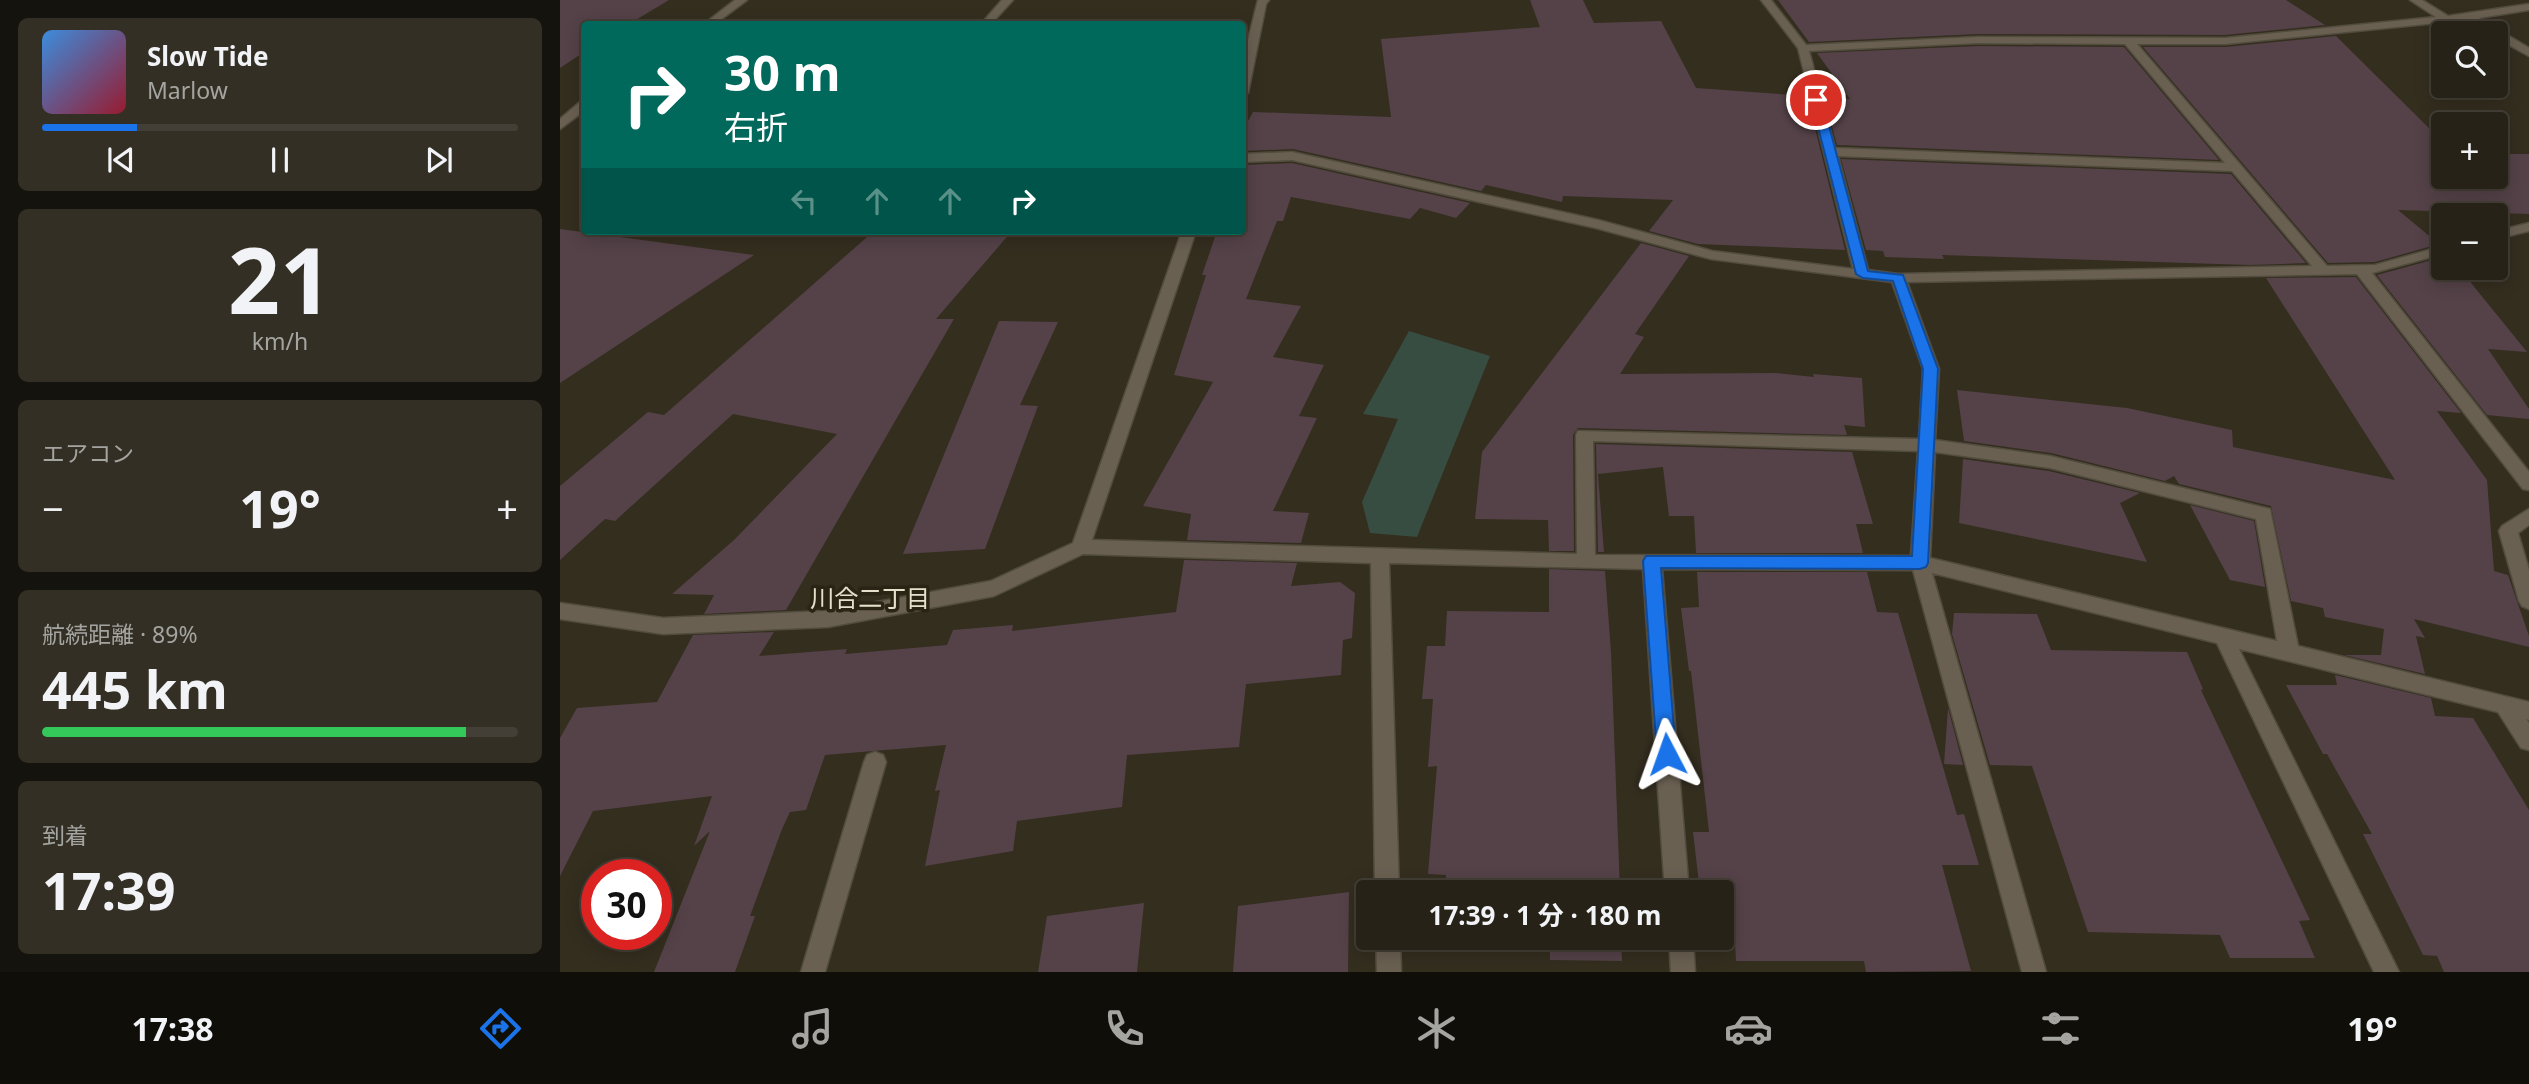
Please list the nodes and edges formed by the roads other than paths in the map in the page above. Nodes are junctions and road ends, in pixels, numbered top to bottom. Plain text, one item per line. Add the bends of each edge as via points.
1 (742, 0) edge
2 (1008, 0) edge
3 (1264, 0) edge
4 (1766, 0) edge
5 (2415, 0) edge
6 (2529, 7) edge
7 (2469, 17) junction
8 (2446, 19) junction
9 (713, 21) edge
10 (989, 21) edge
11 (2128, 40) junction
12 (1247, 48) edge
13 (1802, 48) junction
14 (2529, 52) edge
15 (581, 108) edge
16 (560, 125) edge
17 (1830, 152) junction
18 (1246, 158) edge
19 (2236, 167) junction
20 (2529, 227) edge
21 (2508, 232) edge
22 (1188, 235) edge
23 (2431, 253) edge
24 (2361, 269) junction
25 (2323, 270) junction
26 (1863, 274) junction
27 (1898, 278) junction
28 (1926, 445) junction
29 (2529, 484) edge
30 (2529, 516) edge
31 (1082, 547) junction
32 (1380, 556) junction
33 (1652, 561) junction
34 (1586, 562) junction
35 (1920, 563) junction
36 (2529, 601) edge
37 (560, 611) edge
38 (2223, 636) junction
39 (2289, 652) junction
40 (2504, 704) junction
41 (2529, 711) edge
42 (2529, 741) edge
43 (875, 762) dead end
44 (1387, 880) edge
45 (1676, 880) edge
46 (1388, 950) edge
47 (1682, 950) edge
48 (813, 972) edge
49 (1389, 972) edge
50 (1683, 972) edge
51 (2034, 972) edge
52 (2387, 972) edge

1 - 9 street
2 - 10 street
3 - 12 street
4 - 13 street
5 - 8 street
6 - 7 street
7 - 8 street
7 - 14 street
8 - 11 street via 2225,40
11 - 13 street via 1978,40
11 - 19 street
13 - 17 street
15 - 16 street
17 - 19 street
17 - 26 street
18 - 26 street via 1293,156 1598,224 1711,255
19 - 25 street
20 - 21 street
22 - 31 street
23 - 24 street
24 - 25 street
24 - 29 street
25 - 27 street
26 - 27 street
27 - 28 street via 1930,369
28 - 34 street via 1584,435
28 - 35 street
28 - 39 street via 2050,462 2264,514
30 - 36 street via 2508,531
31 - 32 street
31 - 37 street via 994,588 828,619 663,626
32 - 34 street
32 - 44 street
33 - 34 street
33 - 35 street
33 - 45 street
35 - 38 street
35 - 51 street
38 - 39 street
38 - 52 street
39 - 40 street
40 - 41 street
40 - 42 street
43 - 48 street
46 - 49 street
47 - 50 street

